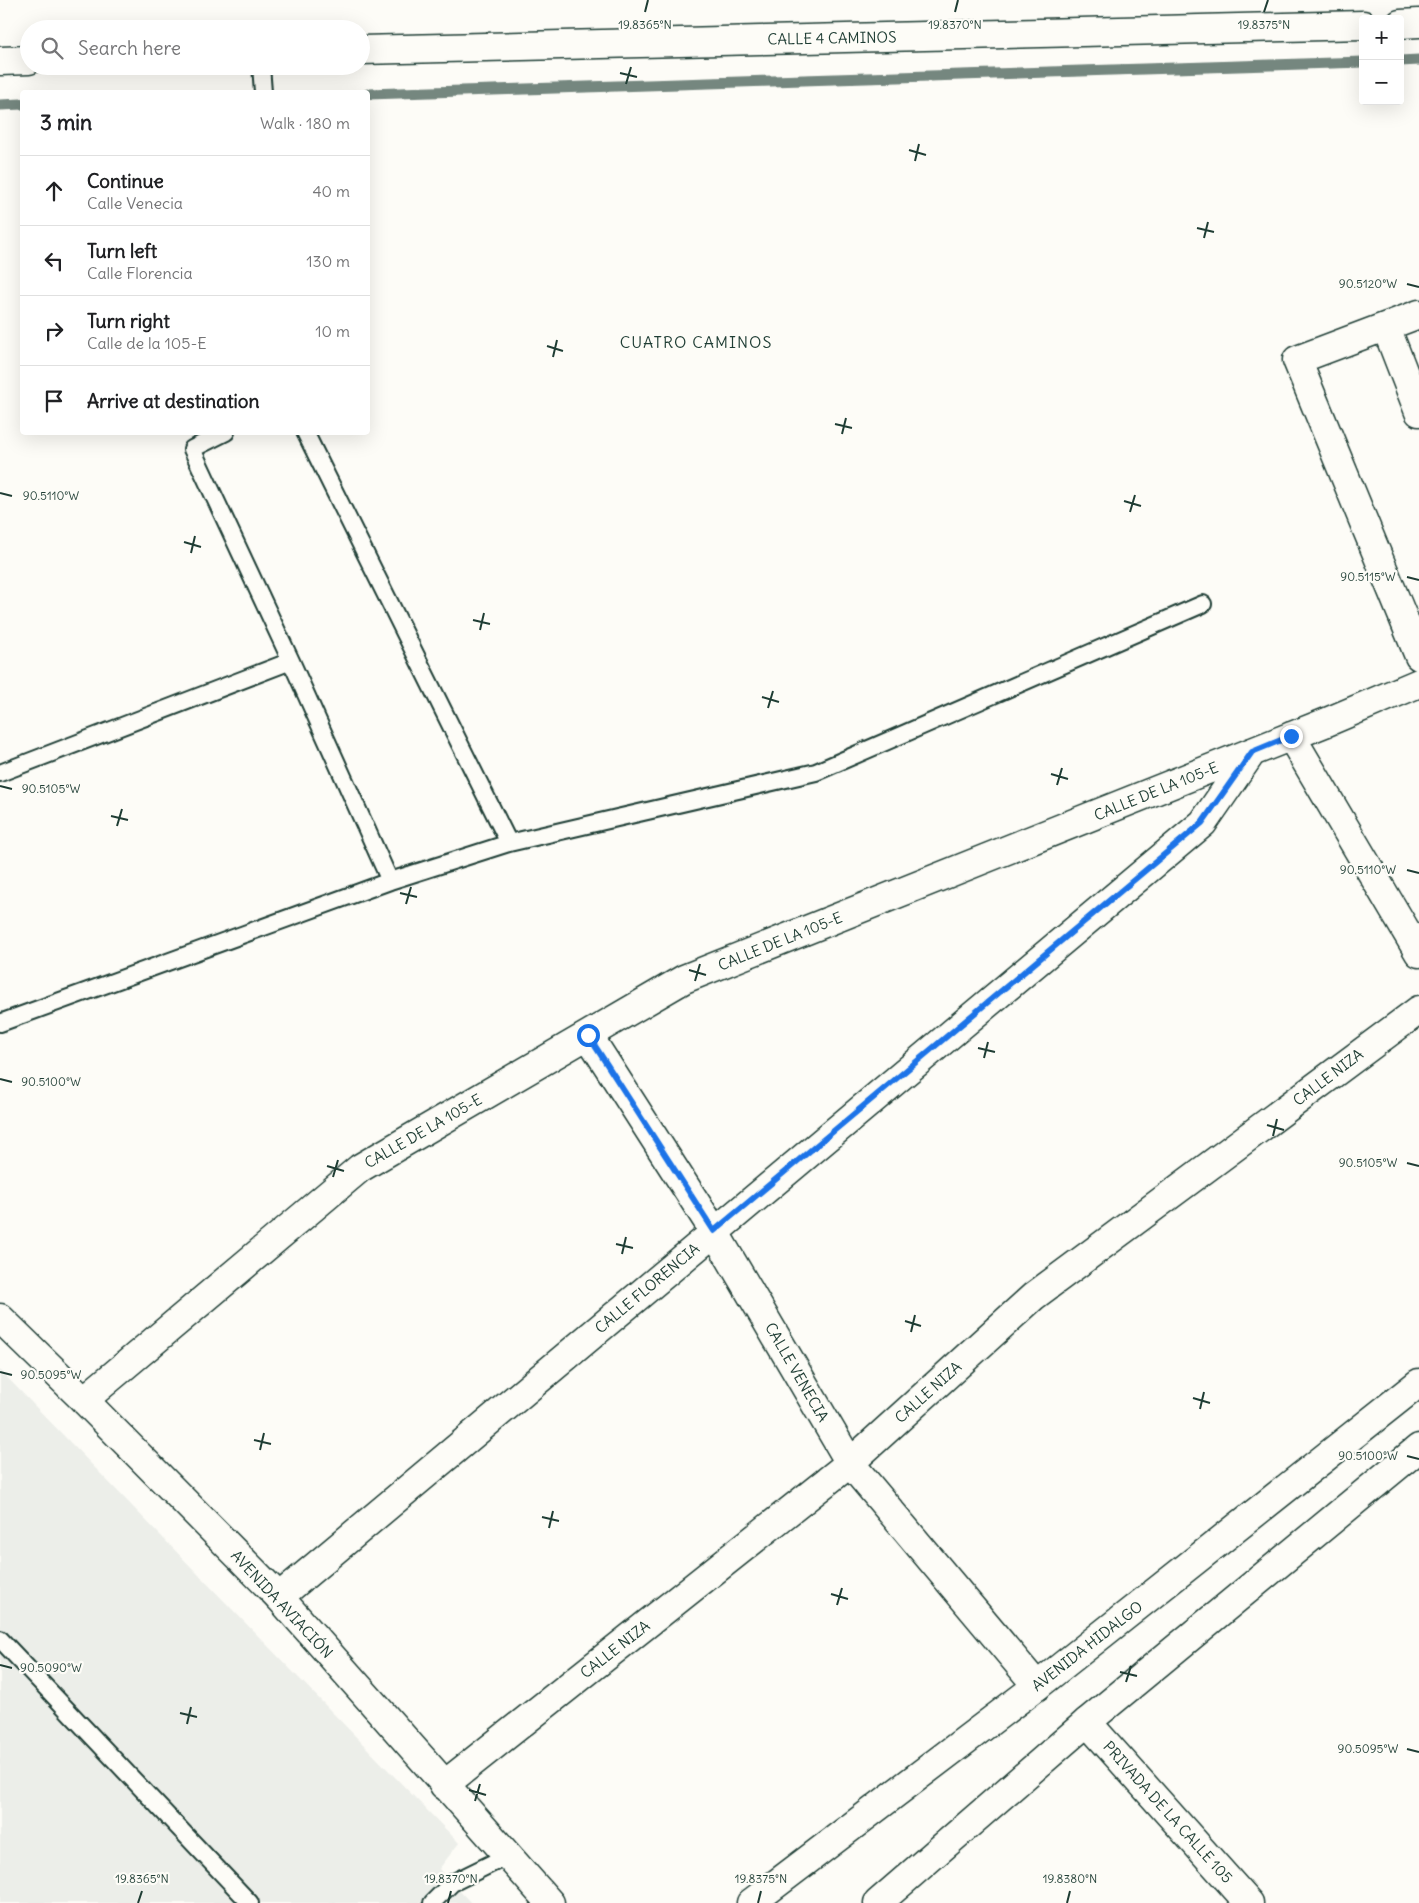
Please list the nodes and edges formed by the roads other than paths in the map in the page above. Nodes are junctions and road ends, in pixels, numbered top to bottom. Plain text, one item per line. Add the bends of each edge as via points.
1 (1419, 23) edge
2 (1404, 24) edge
3 (1359, 25) edge
4 (370, 50) edge
5 (20, 60) edge
6 (0, 61) edge
7 (262, 75) edge
8 (264, 90) edge
9 (1419, 314) edge
10 (1386, 327) junction
11 (1419, 412) edge
12 (220, 435) edge
13 (306, 435) edge
14 (1203, 604) dead end
15 (1419, 656) edge
16 (291, 661) junction
17 (1419, 682) edge
18 (1291, 736) junction
19 (1252, 752) junction
20 (0, 773) edge
21 (509, 842) junction
22 (390, 881) junction
23 (1419, 953) edge
24 (1419, 1010) edge
25 (0, 1023) edge
26 (588, 1035) junction
27 (714, 1231) junction
28 (0, 1318) edge
29 (1419, 1383) edge
30 (84, 1400) junction
31 (1419, 1448) edge
32 (850, 1464) junction
33 (279, 1597) junction
34 (0, 1639) edge
35 (1037, 1686) junction
36 (1087, 1722) junction
37 (444, 1785) junction
38 (507, 1856) junction
39 (250, 1903) edge
40 (432, 1903) edge
41 (550, 1903) edge
42 (751, 1903) edge
43 (878, 1903) edge
44 (1249, 1903) edge

1 - 2 street
3 - 4 street, CALLE 4 CAMINOS
5 - 6 street
7 - 8 lane
9 - 10 street
10 - 11 street
10 - 15 street via 1297,360
12 - 16 lane via 192,449
13 - 21 lane
14 - 21 lane via 816,772
16 - 20 lane
16 - 22 lane
17 - 18 street, CALLE DE LA 105-E
18 - 19 street, CALLE DE LA 105-E
18 - 23 street
19 - 26 street, CALLE DE LA 105-E via 684,980
19 - 27 street, CALLE FLORENCIA via 1202,823
21 - 22 lane
22 - 25 lane
24 - 32 street, CALLE NIZA via 1034,1296
26 - 27 street, CALLE VENECIA
26 - 30 street, CALLE DE LA 105-E via 360,1168
27 - 32 street, CALLE VENECIA
27 - 33 street, CALLE FLORENCIA
28 - 30 street, AVENIDA AVIACIÓN
29 - 35 street, AVENIDA HIDALGO
30 - 33 street, AVENIDA AVIACIÓN
31 - 36 street
32 - 35 street, CALLE VENECIA
32 - 37 street, CALLE NIZA
33 - 37 street, AVENIDA AVIACIÓN
34 - 39 lane
35 - 42 street, AVENIDA HIDALGO
36 - 43 street
36 - 44 street, PRIVADA DE LA CALLE 105
37 - 38 street, AVENIDA AVIACIÓN
38 - 40 lane via 452,1883
38 - 41 street, AVENIDA AVIACIÓN

